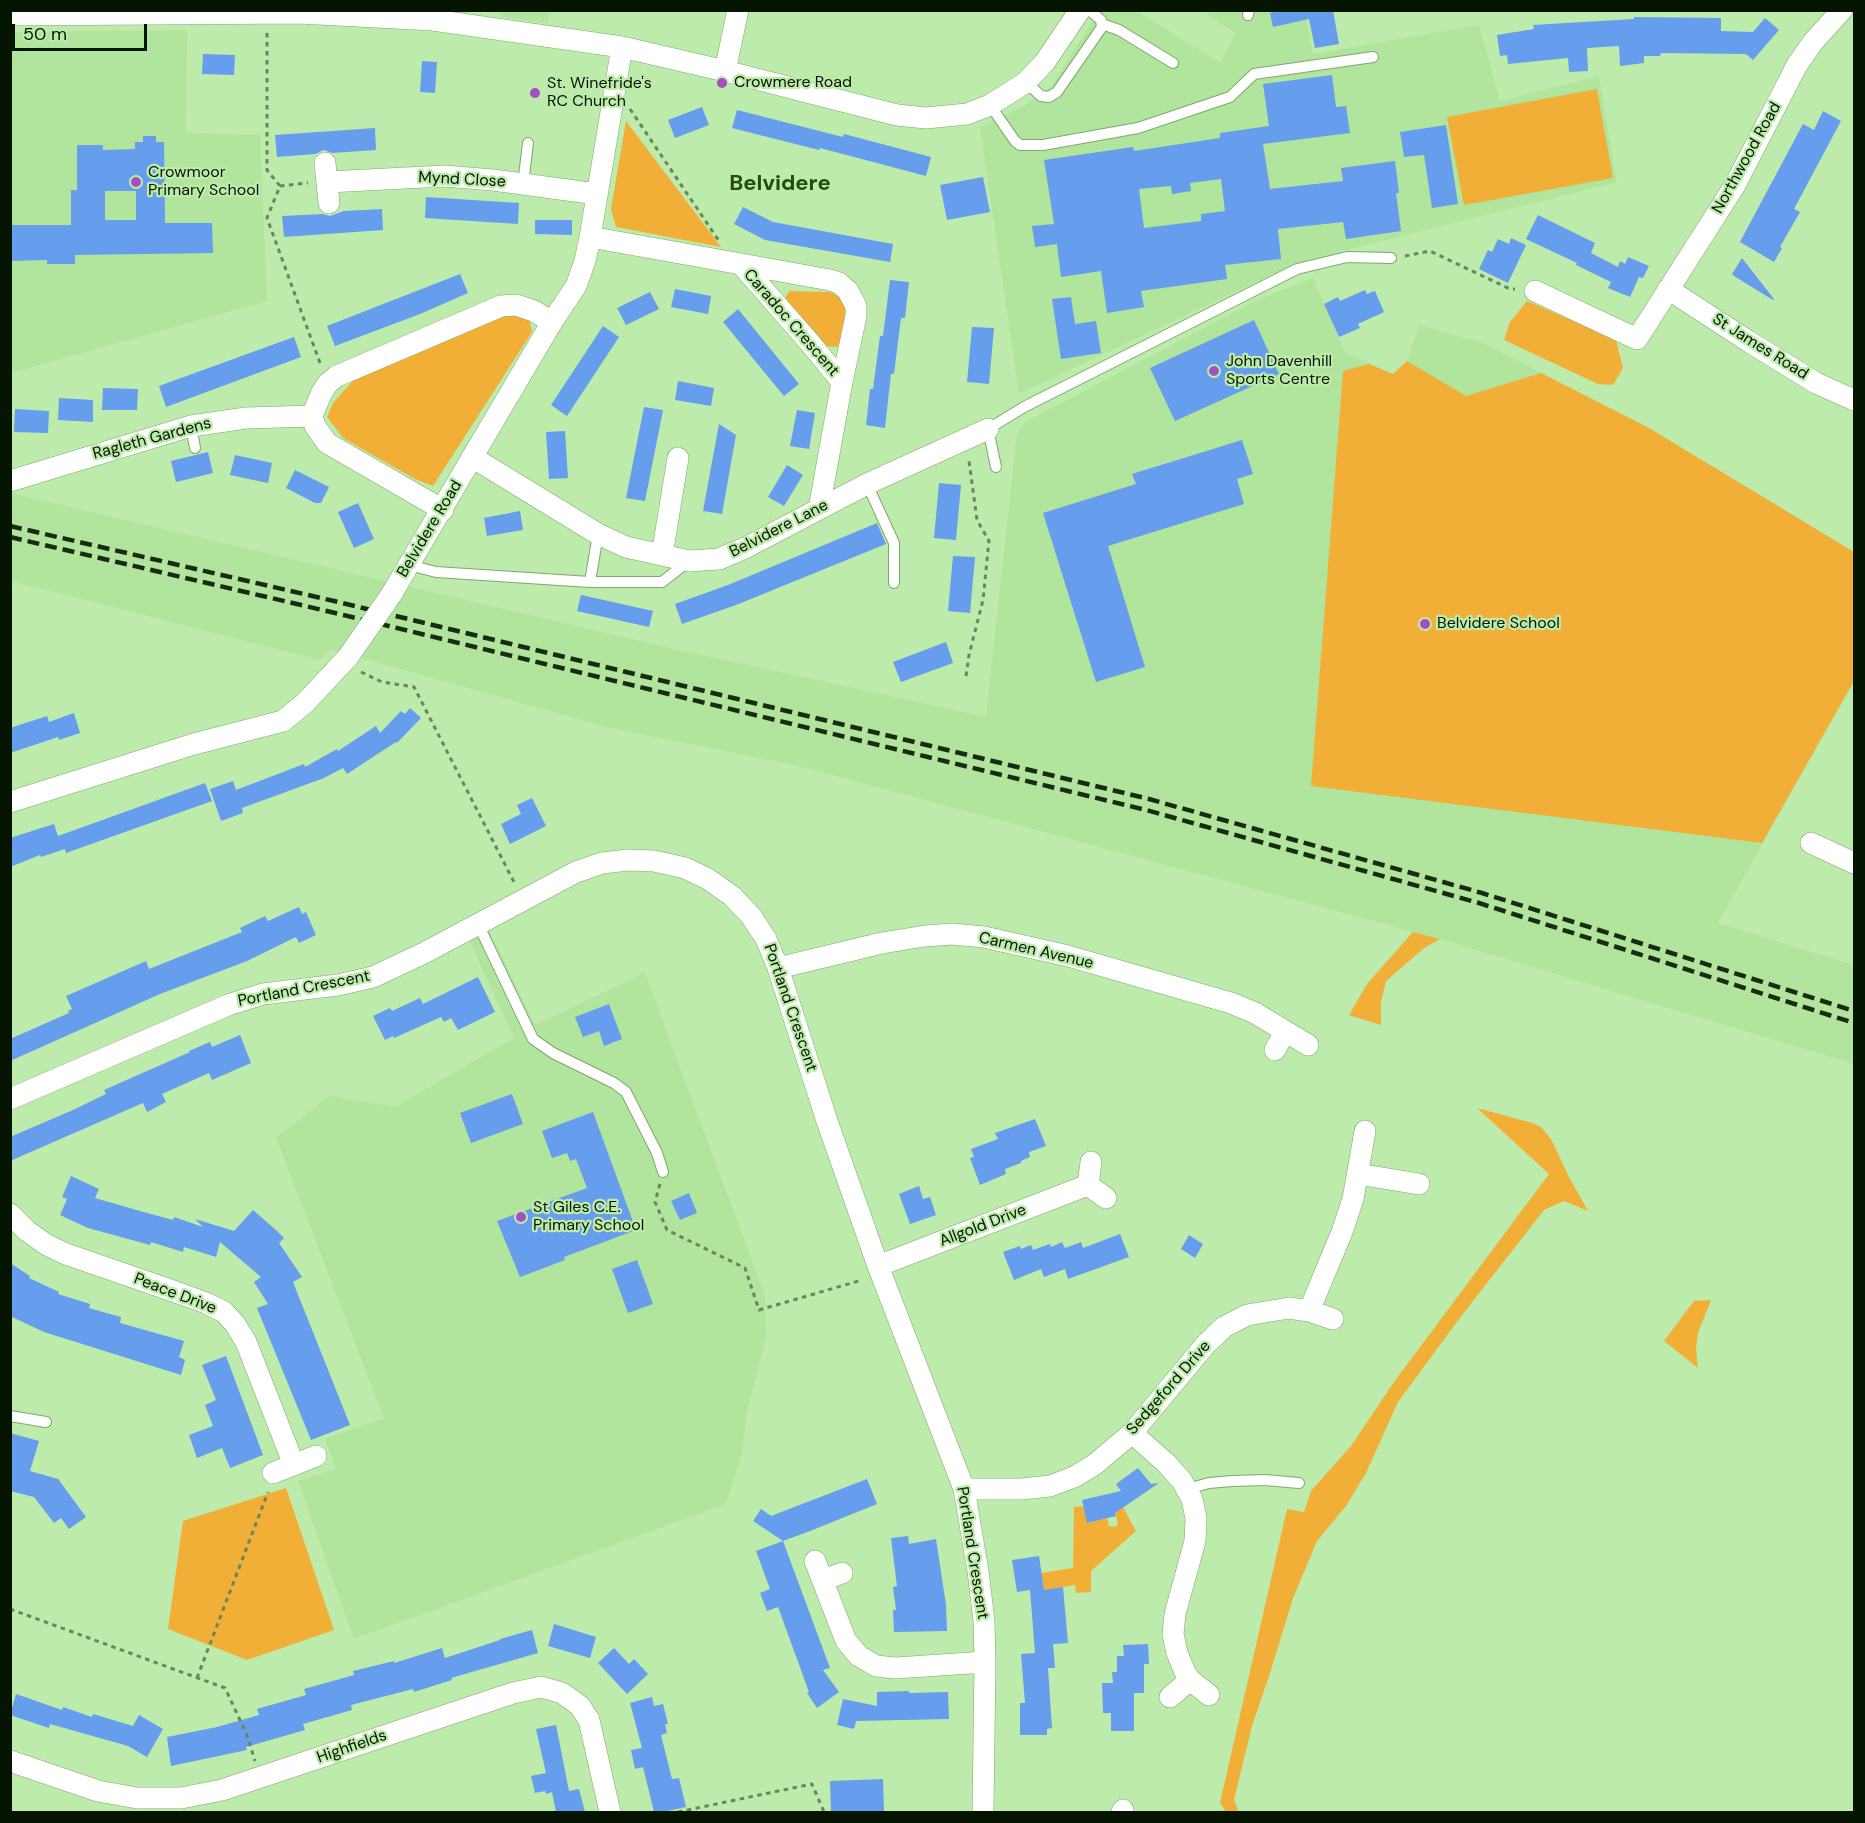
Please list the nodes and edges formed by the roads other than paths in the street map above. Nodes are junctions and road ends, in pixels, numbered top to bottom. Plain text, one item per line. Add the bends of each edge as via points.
1 (738, 10) edge
2 (1080, 10) edge
3 (1089, 10) edge
4 (265, 12) edge
5 (47, 13) edge
6 (154, 13) edge
7 (1831, 14) edge
8 (10, 15) edge
9 (479, 18) edge
10 (1102, 24) junction
11 (622, 47) junction
12 (1373, 57) dead end
13 (1173, 63) dead end
14 (725, 71) junction
15 (1026, 82) junction
16 (990, 105) junction
17 (528, 143) dead end
18 (523, 184) junction
19 (597, 194) junction
20 (329, 203) dead end
21 (590, 237) junction
22 (1391, 258) road end
23 (733, 262) junction
24 (1668, 289) junction
25 (1550, 291) road end
26 (552, 322) junction
27 (842, 382) junction
28 (1854, 400) edge
29 (312, 416) junction
30 (192, 426) junction
31 (988, 429) junction
32 (195, 448) dead end
33 (472, 457) junction
34 (678, 458) dead end
35 (996, 467) dead end
36 (10, 481) edge
37 (867, 484) junction
38 (819, 509) junction
39 (443, 510) junction
40 (598, 534) junction
41 (662, 555) junction
42 (689, 561) junction
43 (410, 565) junction
44 (590, 582) junction
45 (894, 583) dead end
46 (10, 802) edge
47 (1811, 843) dead end
48 (1854, 862) edge
49 (478, 924) junction
50 (778, 968) junction
51 (1308, 1045) dead end
52 (10, 1099) edge
53 (1365, 1131) dead end
54 (1091, 1162) dead end
55 (663, 1172) road end
56 (1358, 1174) junction
57 (1419, 1184) dead end
58 (1088, 1185) junction
59 (1106, 1198) dead end
60 (10, 1214) edge
61 (879, 1270) junction
62 (1309, 1311) junction
63 (1334, 1319) dead end
64 (10, 1416) edge
65 (45, 1422) dead end
66 (1132, 1433) junction
67 (316, 1456) dead end
68 (294, 1464) junction
69 (273, 1473) road end
70 (1299, 1483) dead end
71 (964, 1489) junction
72 (1187, 1489) junction
73 (827, 1571) dead end
74 (985, 1662) junction
75 (1190, 1680) junction
76 (1209, 1695) dead end
77 (1170, 1697) dead end
78 (10, 1761) edge
79 (610, 1812) edge
80 (983, 1812) edge

1 - 14 street
2 - 15 street via 1045,62
3 - 10 lane
4 - 6 street
4 - 9 street via 434,20
5 - 6 street
5 - 8 street
7 - 24 street, Northwood Road via 1797,65 1735,185
9 - 11 street
10 - 13 lane
10 - 15 lane via 1055,95 1041,96
11 - 14 street
11 - 19 street, Belvidere Road
12 - 16 lane via 1254,75 1230,97 1138,128 1043,145 1020,145
14 - 16 street via 897,115 946,117
15 - 16 street
17 - 18 lane
18 - 19 street, Mynd Close
18 - 20 street, Mynd Close via 326,172
19 - 21 street, Belvidere Road
21 - 23 street, Caradoc Crescent
21 - 26 street, Belvidere Road via 576,286
22 - 31 lane via 1347,257 1297,269
23 - 27 street, Caradoc Crescent
23 - 27 street, Caradoc Crescent via 830,280 848,291 856,315
24 - 25 street, Northwood Road via 1633,347
24 - 28 street, St James Road via 1807,377
26 - 29 street via 516,305 501,306 337,376 328,383
26 - 33 street, Belvidere Road
27 - 38 street, Caradoc Crescent
29 - 30 street, Ragleth Gardens via 246,418
29 - 39 street via 327,443
30 - 32 lane
30 - 36 street, Ragleth Gardens
31 - 35 lane
31 - 37 street, Belvidere Lane
33 - 39 street, Belvidere Road
33 - 40 street, Belvidere Lane
34 - 41 street
37 - 38 street, Belvidere Lane
37 - 45 lane via 894,543
38 - 42 street, Belvidere Lane via 745,549 719,559
39 - 43 street, Belvidere Road
40 - 41 street, Belvidere Lane
40 - 44 lane
41 - 42 street, Belvidere Lane
42 - 44 lane via 662,582
43 - 44 lane via 436,572
43 - 46 street, Belvidere Road, bridge via 345,660 283,721 194,744
47 - 48 street
49 - 50 street, Portland Crescent via 576,872 602,863 654,861 685,868 732,896 766,939
49 - 52 street, Portland Crescent via 373,977 263,994 228,1005
49 - 55 lane via 533,1039 626,1092
50 - 51 street, Carmen Avenue via 925,936 984,936 1231,1003 1255,1013 1280,1041
50 - 61 street, Portland Crescent
53 - 56 street
54 - 58 street
56 - 57 street
56 - 62 street via 1353,1199
58 - 59 street
58 - 61 street, Allgold Drive
60 - 68 street, Peace Drive via 27,1231 66,1254 224,1312 246,1342
61 - 71 street, Portland Crescent
62 - 63 street, Sedgeford Drive
62 - 66 street, Sedgeford Drive via 1266,1311 1247,1315 1224,1327
64 - 65 lane
66 - 71 street, Sedgeford Drive via 1094,1465 1050,1486
66 - 72 street via 1166,1463
67 - 68 street
68 - 69 street
70 - 72 lane via 1232,1481
71 - 74 street, Portland Crescent via 978,1571
72 - 75 street via 1196,1518 1195,1541 1173,1634
73 - 74 street via 846,1641 859,1656 876,1666
74 - 80 street, Portland Crescent
75 - 76 street
75 - 77 street
78 - 79 street, Highfields via 98,1791 137,1798 181,1798 261,1778 541,1687 562,1693 580,1706 590,1720

